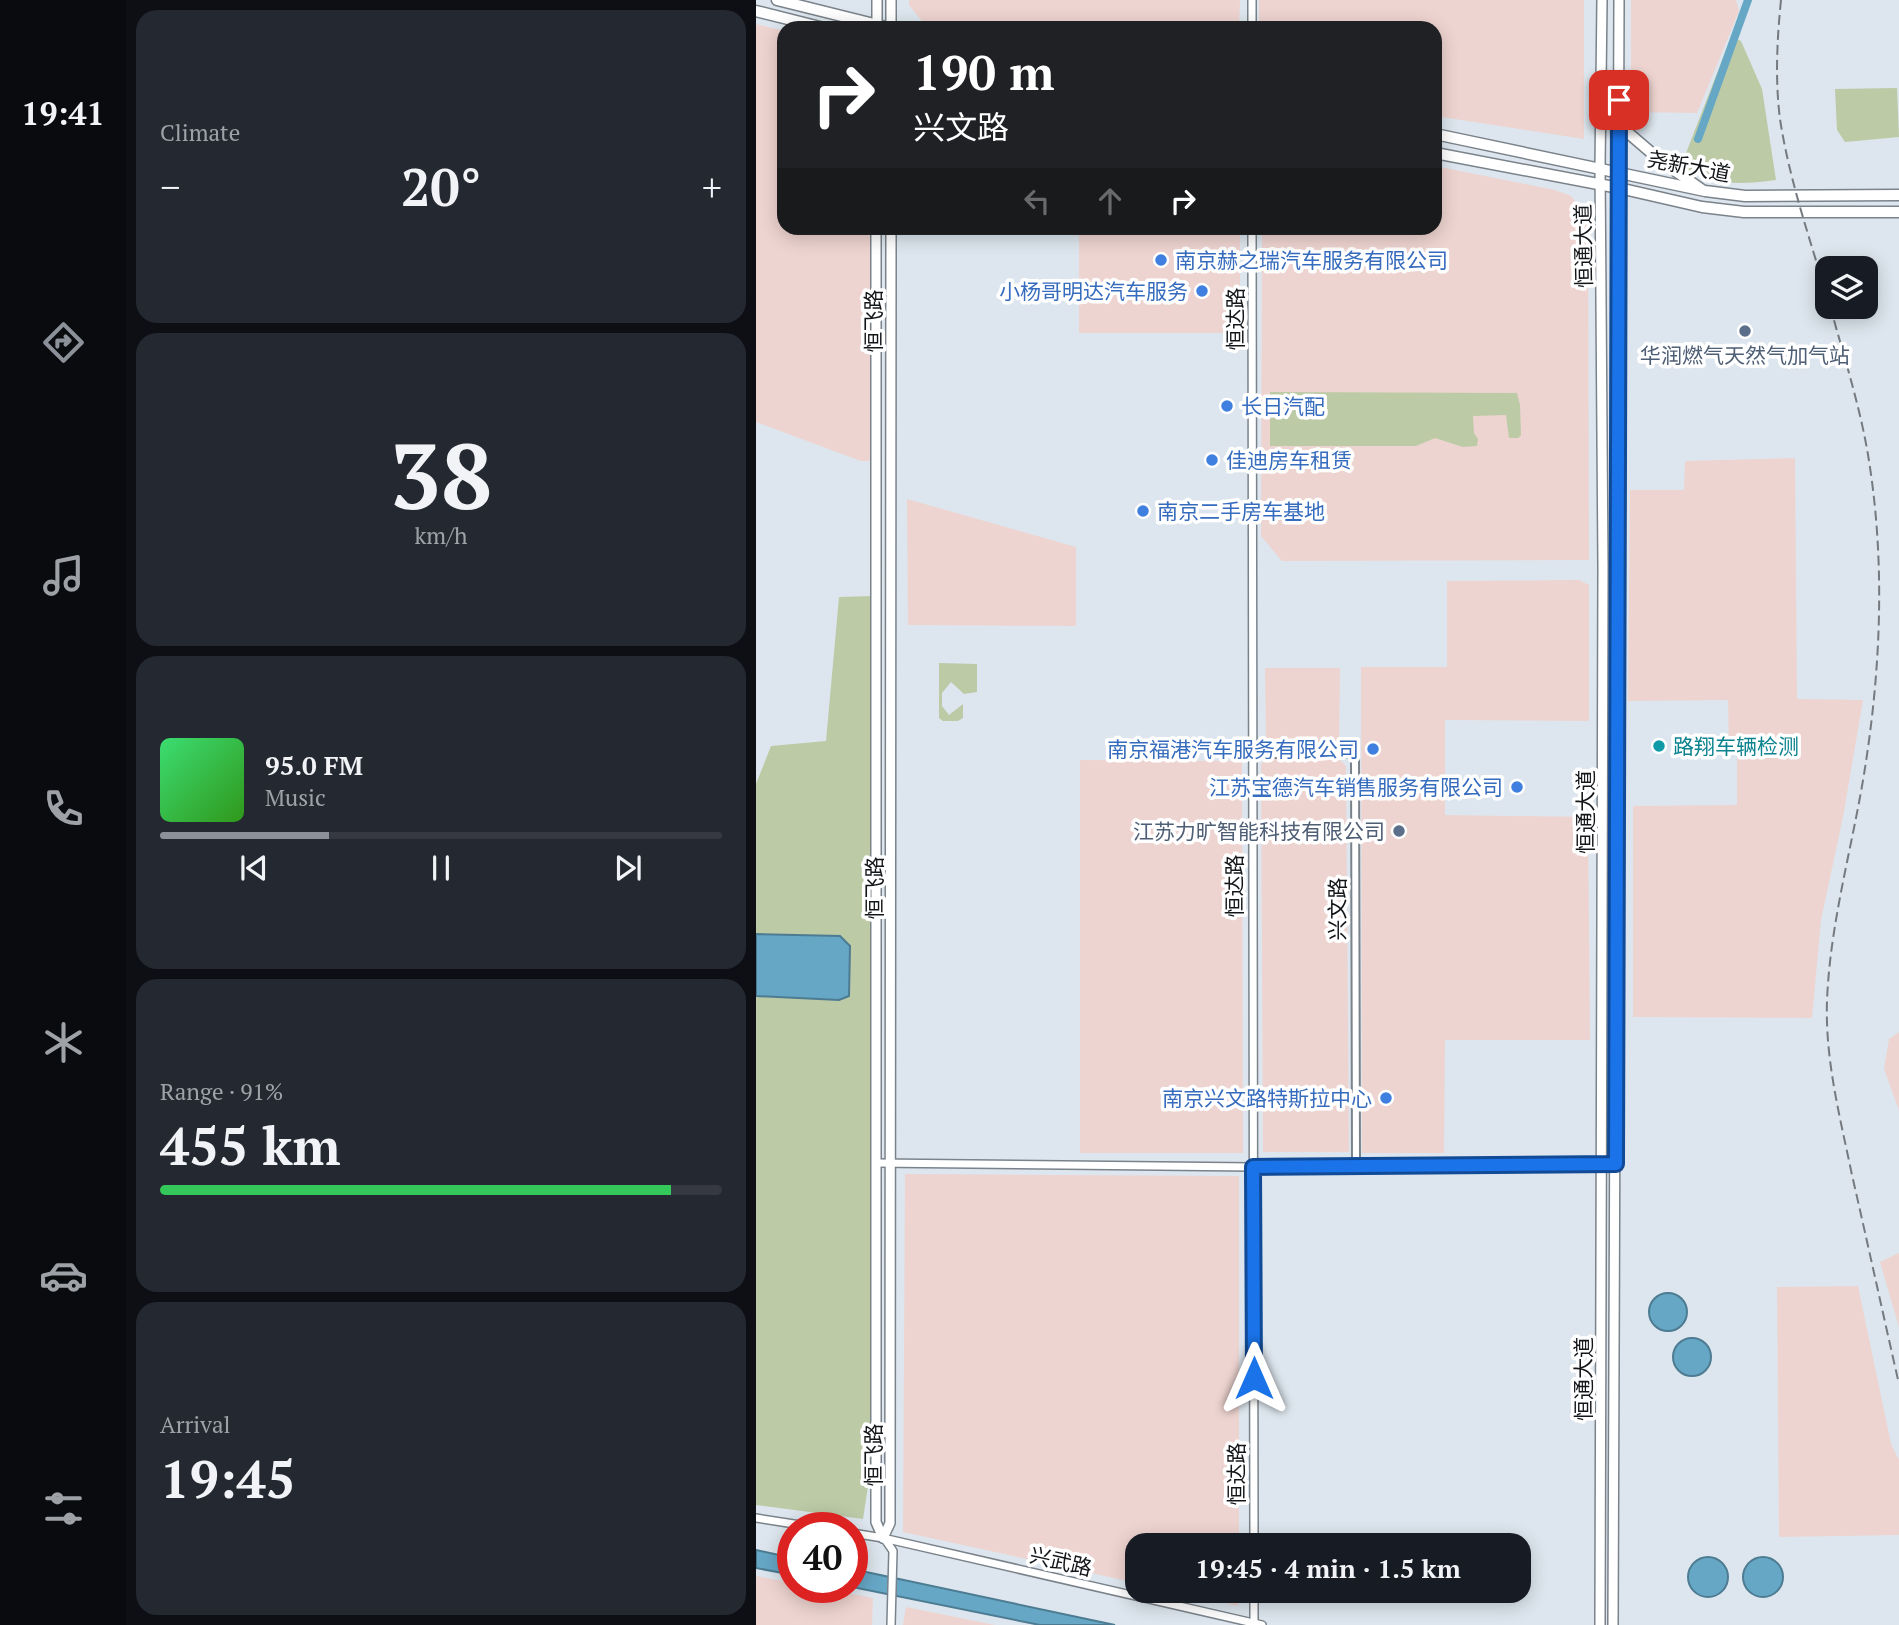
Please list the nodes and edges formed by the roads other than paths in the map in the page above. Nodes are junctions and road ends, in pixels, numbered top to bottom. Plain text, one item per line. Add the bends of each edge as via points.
1 (777, 0) edge
2 (877, 0) edge
3 (891, 0) edge
4 (1252, 0) edge
5 (1602, 0) edge
6 (1619, 0) edge
7 (756, 11) edge
8 (796, 21) edge
9 (858, 21) edge
10 (877, 21) edge
11 (891, 21) edge
12 (1252, 21) edge
13 (1619, 125) junction
14 (1442, 135) edge
15 (1442, 154) edge
16 (1600, 167) junction
17 (1619, 171) junction
18 (1600, 184) junction
19 (1619, 188) junction
20 (1705, 191) junction
21 (1899, 195) edge
22 (1899, 212) edge
23 (876, 235) edge
24 (891, 235) edge
25 (1252, 235) edge
26 (1253, 754) junction
27 (877, 1163) junction
28 (891, 1164) junction
29 (1601, 1164) junction
30 (1616, 1164) junction
31 (1356, 1166) junction
32 (1253, 1167) junction
33 (756, 1518) edge
34 (777, 1521) edge
35 (1254, 1533) edge
36 (868, 1536) edge
37 (883, 1538) junction
38 (1255, 1603) edge
39 (1258, 1624) edge
40 (891, 1625) edge
41 (1600, 1625) edge
42 (1614, 1625) edge

1 - 9 main road
2 - 10 main road
3 - 11 main road
4 - 12 street
5 - 16 main road, 恒通大道
6 - 13 main road, 恒通大道
7 - 8 main road
13 - 17 main road, 恒通大道
13 - 20 main road via 1661,162
14 - 16 main road, 尧新大道
15 - 18 main road, 尧新大道
16 - 17 main road, 尧新大道
16 - 18 main road, 恒通大道
17 - 19 main road, 恒通大道
17 - 20 main road, 尧新大道
18 - 19 main road, 尧新大道
18 - 29 main road, 恒通大道 via 1604,567
19 - 22 main road, 尧新大道 via 1744,212
19 - 30 main road, 恒通大道
20 - 21 main road, 尧新大道 via 1745,196
23 - 27 main road, 恒飞路
24 - 28 main road, 恒飞路
25 - 26 street, 恒达路
26 - 31 street, 兴文路 via 1355,754
26 - 32 street, 恒达路
27 - 28 street
27 - 37 main road, 恒飞路 via 876,1522
28 - 32 street
28 - 37 main road, 恒飞路 via 890,1523
29 - 30 street
29 - 31 street
29 - 41 main road, 恒通大道
30 - 42 main road, 恒通大道
31 - 32 street
32 - 35 street, 恒达路
33 - 34 street
36 - 37 street, 兴武路
37 - 39 street, 兴武路
37 - 40 street via 893,1551
38 - 39 street

